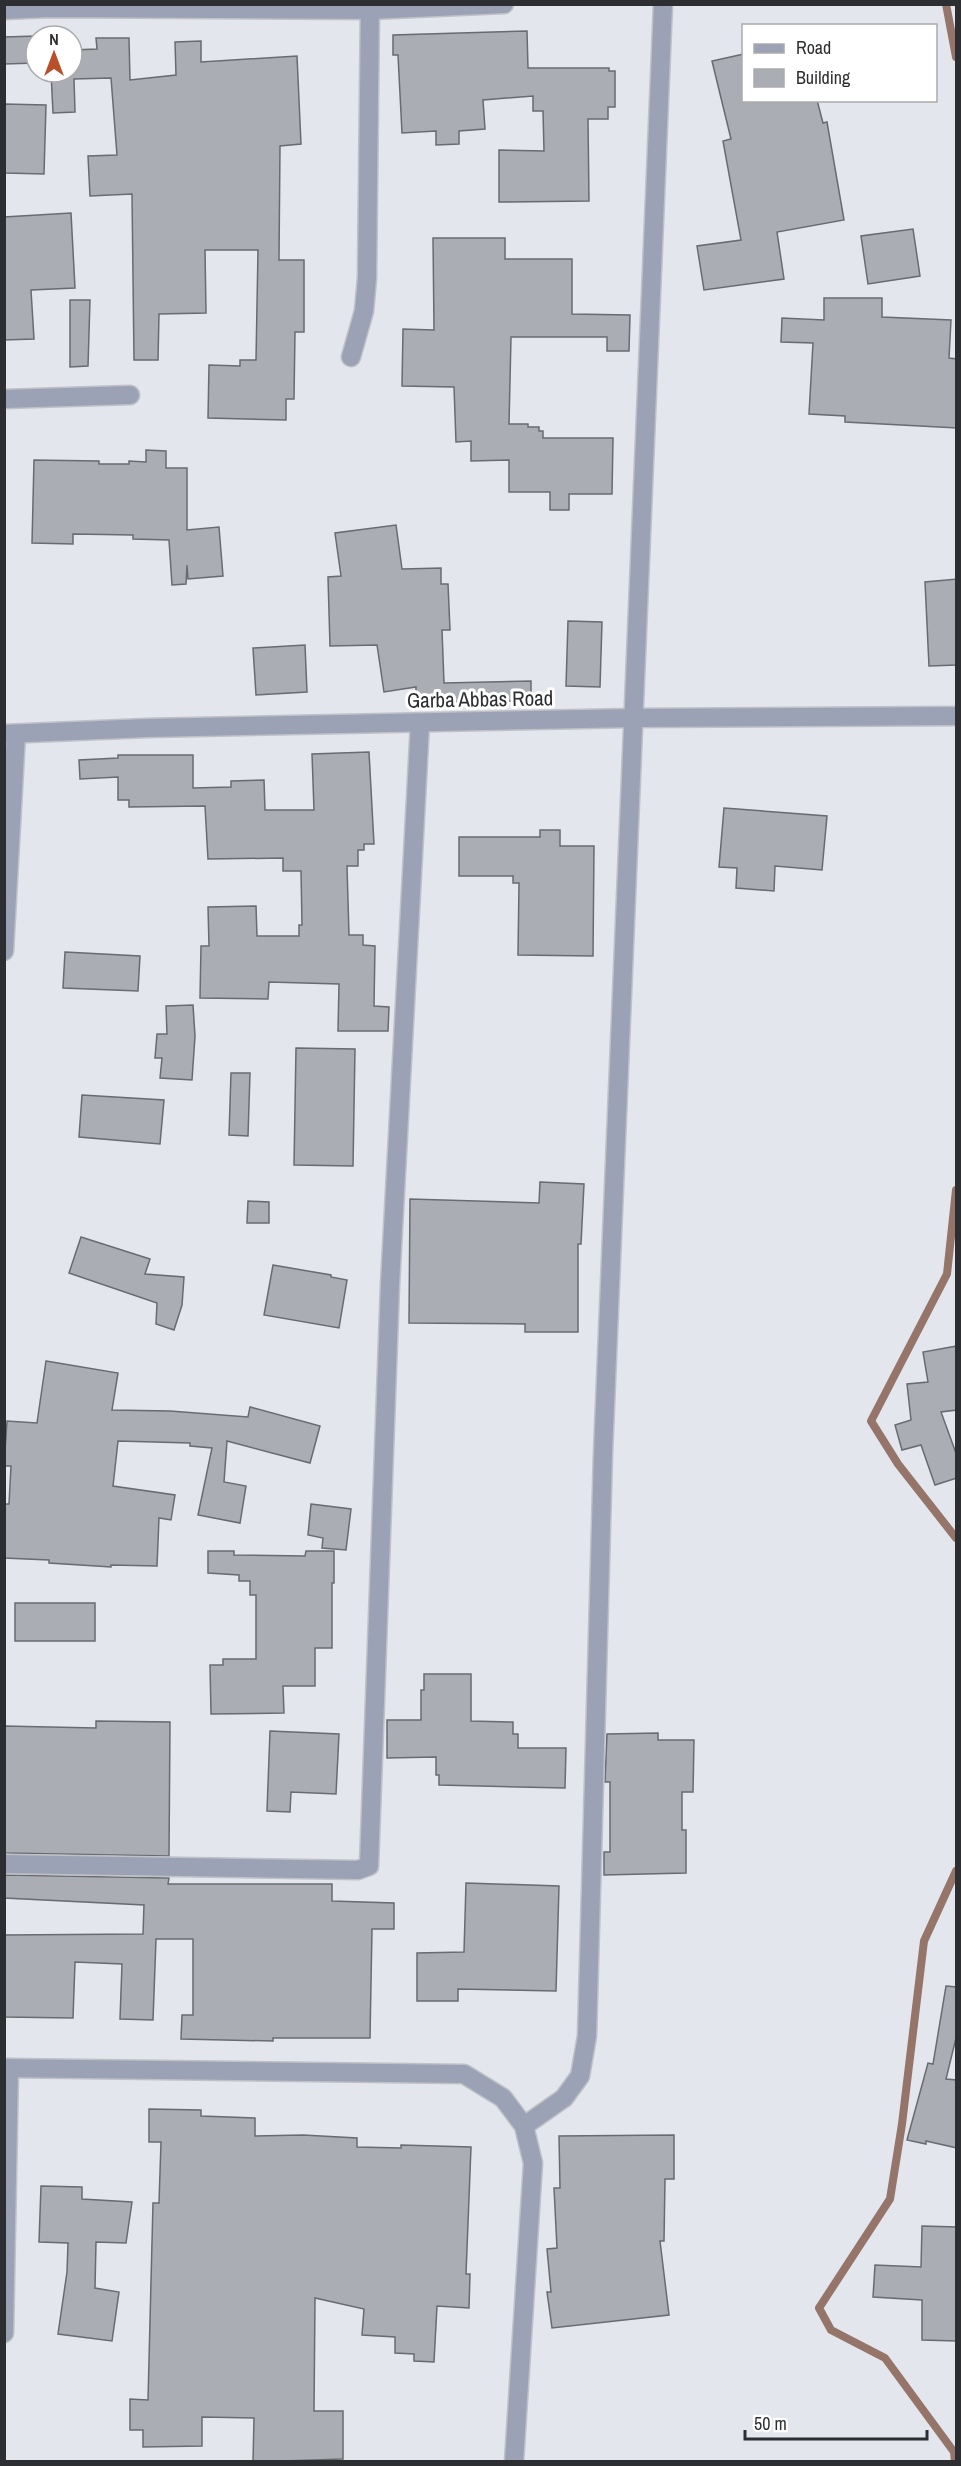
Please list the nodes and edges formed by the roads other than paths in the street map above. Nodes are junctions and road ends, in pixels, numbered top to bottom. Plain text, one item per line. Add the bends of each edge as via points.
1 (504, 4) edge
2 (663, 4) edge
3 (49, 6) edge
4 (370, 7) edge
5 (4, 10) edge
6 (351, 357) dead end
7 (130, 395) dead end
8 (4, 399) edge
9 (957, 716) edge
10 (633, 718) junction
11 (420, 723) junction
12 (10, 734) edge
13 (4, 951) edge
14 (4, 1864) edge
15 (7, 2068) edge
16 (524, 2126) junction
17 (4, 2333) edge
18 (514, 2462) edge

1 - 4 street
2 - 10 street
3 - 4 street
3 - 5 street
4 - 6 street via 367,278 364,311
7 - 8 street
9 - 10 street, Garba Abbas Road
10 - 11 street, Garba Abbas Road
10 - 16 street via 603,1454 587,2036 580,2076 564,2098
11 - 12 street, Garba Abbas Road
11 - 14 street via 390,1285 369,1866 358,1870
12 - 13 street
15 - 16 street via 464,2074 503,2098
15 - 17 street
16 - 18 street via 533,2163

